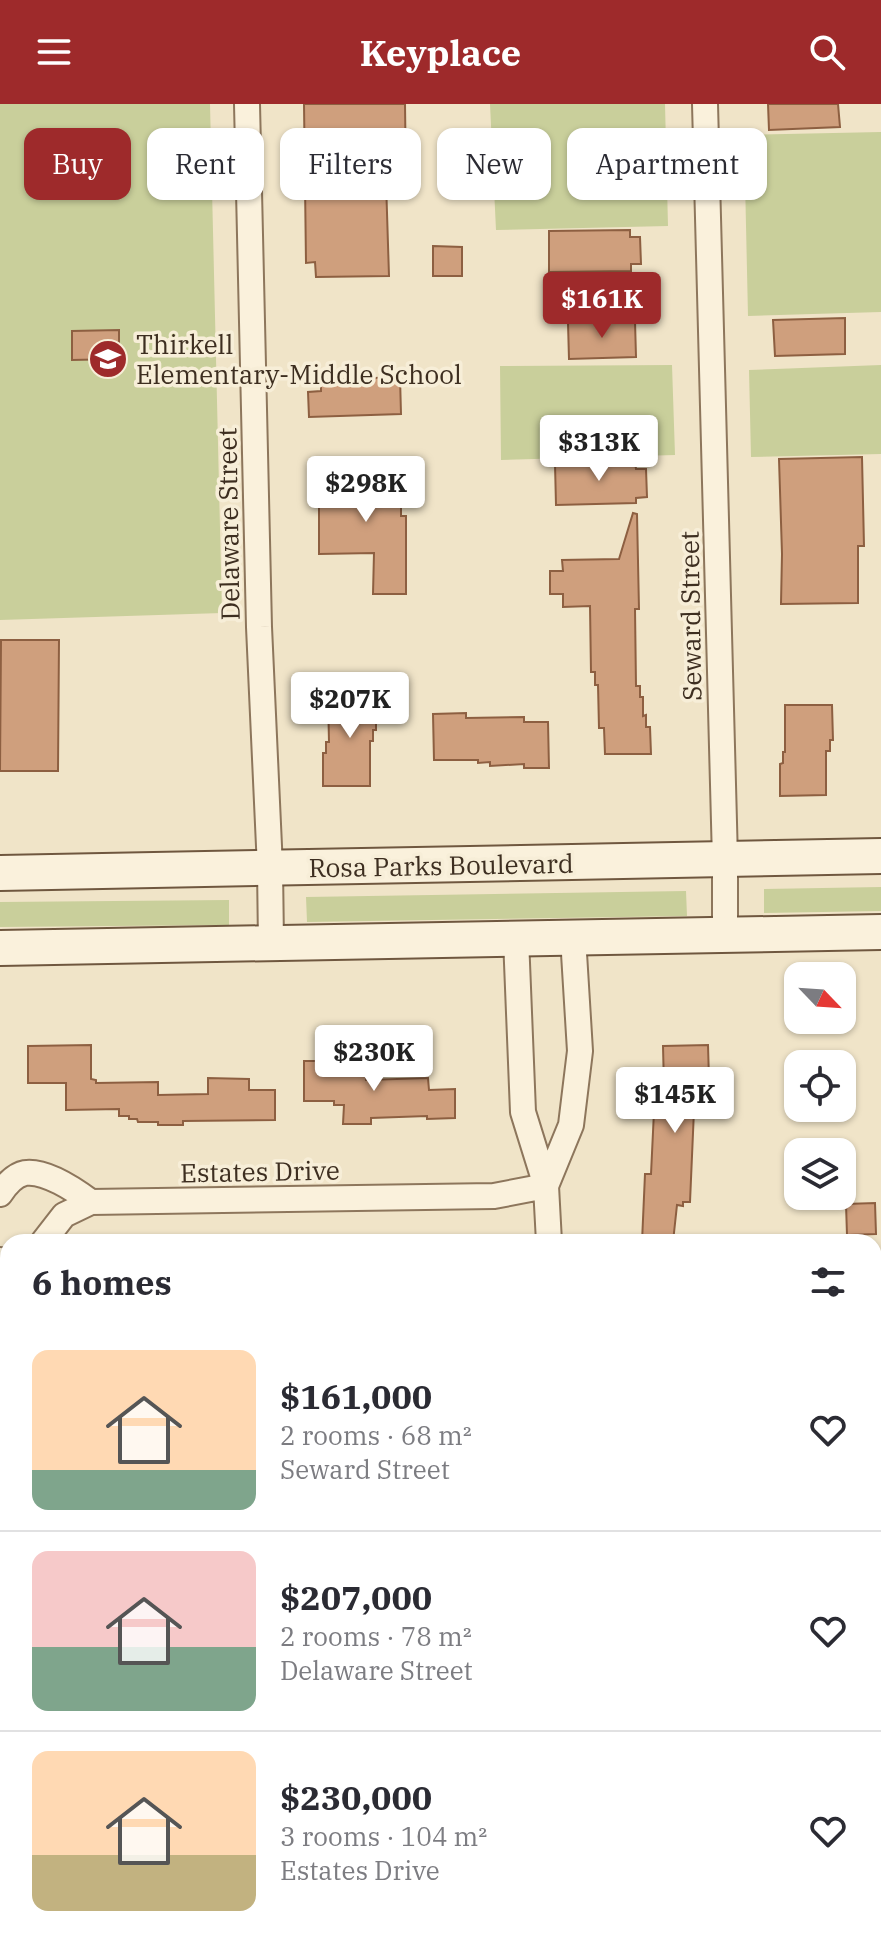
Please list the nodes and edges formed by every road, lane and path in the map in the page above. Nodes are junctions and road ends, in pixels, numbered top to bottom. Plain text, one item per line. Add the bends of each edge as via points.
1 (247, 104) edge
2 (705, 104) edge
3 (881, 856) edge
4 (725, 860) junction
5 (270, 868) junction
6 (0, 873) edge
7 (881, 932) edge
8 (725, 935) junction
9 (573, 937) junction
10 (516, 938) junction
11 (271, 943) junction
12 (0, 948) edge
13 (546, 1186) junction
14 (0, 1194) edge
15 (91, 1202) junction
16 (49, 1234) edge
17 (549, 1234) edge

1 - 5 street, Delaware Street
2 - 4 street, Seward Street
3 - 4 street, Rosa Parks Boulevard
4 - 5 street, Rosa Parks Boulevard
4 - 8 street, Seward Street
5 - 6 street, Rosa Parks Boulevard
5 - 11 street, Delaware Street
7 - 8 street
8 - 9 street
9 - 10 street
9 - 13 street via 580,1051 571,1125
10 - 11 street
10 - 13 street via 523,1112
11 - 12 street
13 - 15 street, Estates Drive via 494,1196
13 - 17 street
14 - 15 street via 23,1173 57,1181
15 - 16 street via 64,1215

